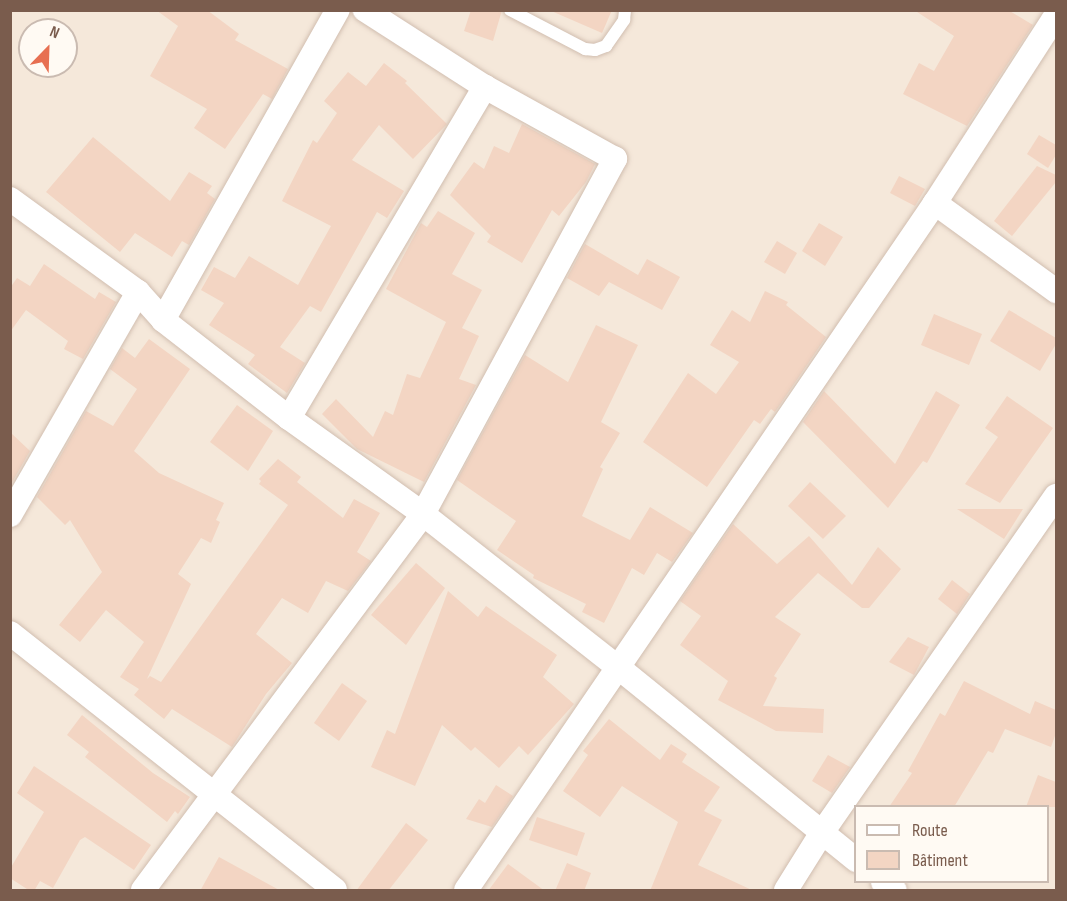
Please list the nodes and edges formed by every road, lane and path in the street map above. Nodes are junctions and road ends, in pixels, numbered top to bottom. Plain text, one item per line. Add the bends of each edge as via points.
1 (338, 10) edge
2 (365, 10) edge
3 (510, 10) edge
4 (625, 10) edge
5 (1056, 15) edge
6 (485, 87) junction
7 (10, 199) edge
8 (935, 203) junction
9 (1056, 291) edge
10 (138, 292) junction
11 (164, 320) junction
12 (290, 418) junction
13 (1056, 496) edge
14 (423, 514) junction
15 (10, 515) edge
16 (10, 633) edge
17 (619, 668) junction
18 (212, 795) junction
19 (821, 834) junction
20 (854, 859) edge
21 (143, 891) edge
22 (335, 891) edge
23 (466, 891) edge
24 (786, 891) edge

1 - 11 street
2 - 6 street
3 - 4 lane via 585,49 595,50 606,46 624,20
5 - 8 street
6 - 12 street
6 - 14 street via 615,159
7 - 10 street
8 - 9 street
8 - 17 street
10 - 11 street
10 - 15 street
11 - 12 street
12 - 14 street
13 - 19 street
14 - 17 street
14 - 18 street
16 - 18 street
17 - 19 street
17 - 23 street
18 - 21 street
18 - 22 street
19 - 20 street
19 - 24 street

